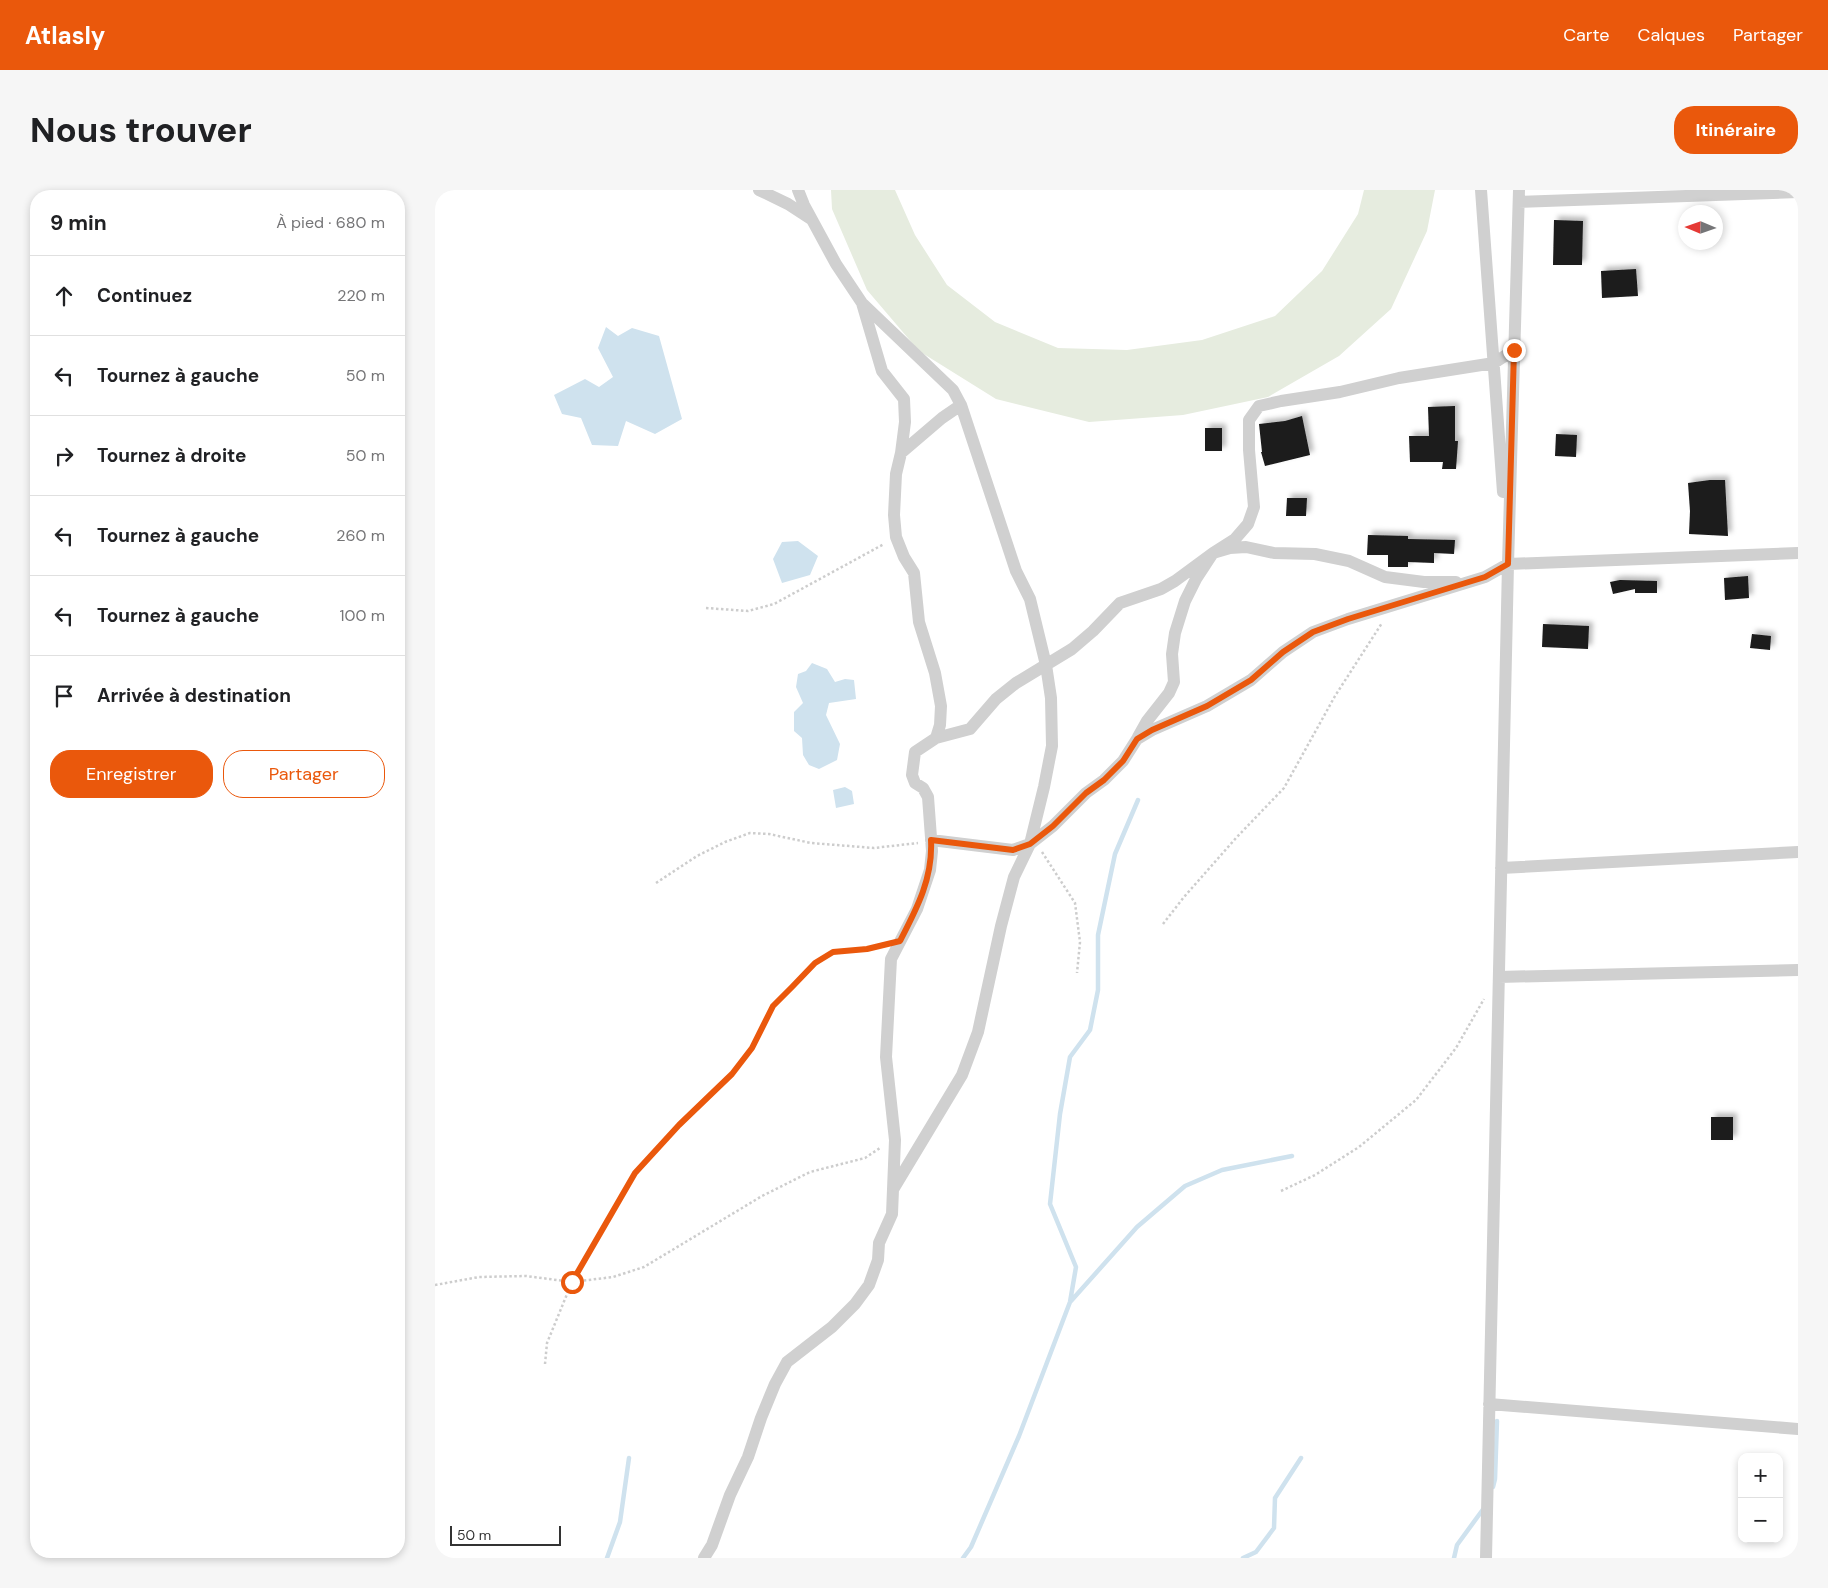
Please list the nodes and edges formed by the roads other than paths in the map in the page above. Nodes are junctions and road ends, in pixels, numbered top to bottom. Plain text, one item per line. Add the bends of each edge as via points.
1 (759, 190) edge
2 (798, 190) edge
3 (1481, 190) edge
4 (1739, 192) edge
5 (1798, 192) edge
6 (1519, 196) edge
7 (813, 220) junction
8 (862, 304) junction
9 (1514, 350) junction
10 (1494, 363) junction
11 (961, 405) junction
12 (901, 453) junction
13 (1798, 552) edge
14 (1213, 554) junction
15 (1508, 564) junction
16 (1468, 582) junction
17 (1046, 665) junction
18 (936, 738) junction
19 (1137, 739) junction
20 (931, 840) junction
21 (1030, 844) junction
22 (1798, 852) edge
23 (1501, 868) junction
24 (1798, 970) edge
25 (1499, 977) junction
26 (893, 1190) junction
27 (1489, 1404) junction
28 (1798, 1429) edge
29 (704, 1558) edge
30 (1486, 1558) edge

1 - 7 street
2 - 7 street
3 - 10 street
4 - 5 street
4 - 6 street
6 - 9 street
7 - 8 street
8 - 11 street via 953,390
8 - 12 street via 882,371 904,399
9 - 10 street
9 - 15 street
10 - 14 street via 1259,406 1249,420 1254,507 1247,524 1235,539
10 - 15 street
11 - 12 street
11 - 17 street via 1016,571 1030,599
12 - 18 street via 896,474 896,537 914,574 919,622 935,673 941,706 941,725
13 - 15 street
14 - 16 street via 1246,547 1273,553 1315,554 1349,561 1385,577 1424,582
14 - 17 street via 1161,589 1120,603 1072,649
14 - 19 street via 1185,601 1175,633 1172,654 1174,682
15 - 16 street
15 - 23 street
16 - 19 street via 1313,632 1283,652 1251,680 1207,706
17 - 18 street via 1016,683 970,729
17 - 21 street via 1051,698 1051,746
18 - 20 street via 915,752 912,763 915,783 928,796
19 - 21 street via 1123,761 1104,780
20 - 21 street via 1013,850
20 - 26 street via 930,870 917,909 891,959 886,1057 895,1140
21 - 26 street via 1014,877 978,1032 962,1075
22 - 23 street
23 - 25 street
24 - 25 street
25 - 27 street
26 - 29 street via 891,1214 879,1243 878,1260 869,1285 832,1327 787,1362
27 - 28 street
27 - 30 street

